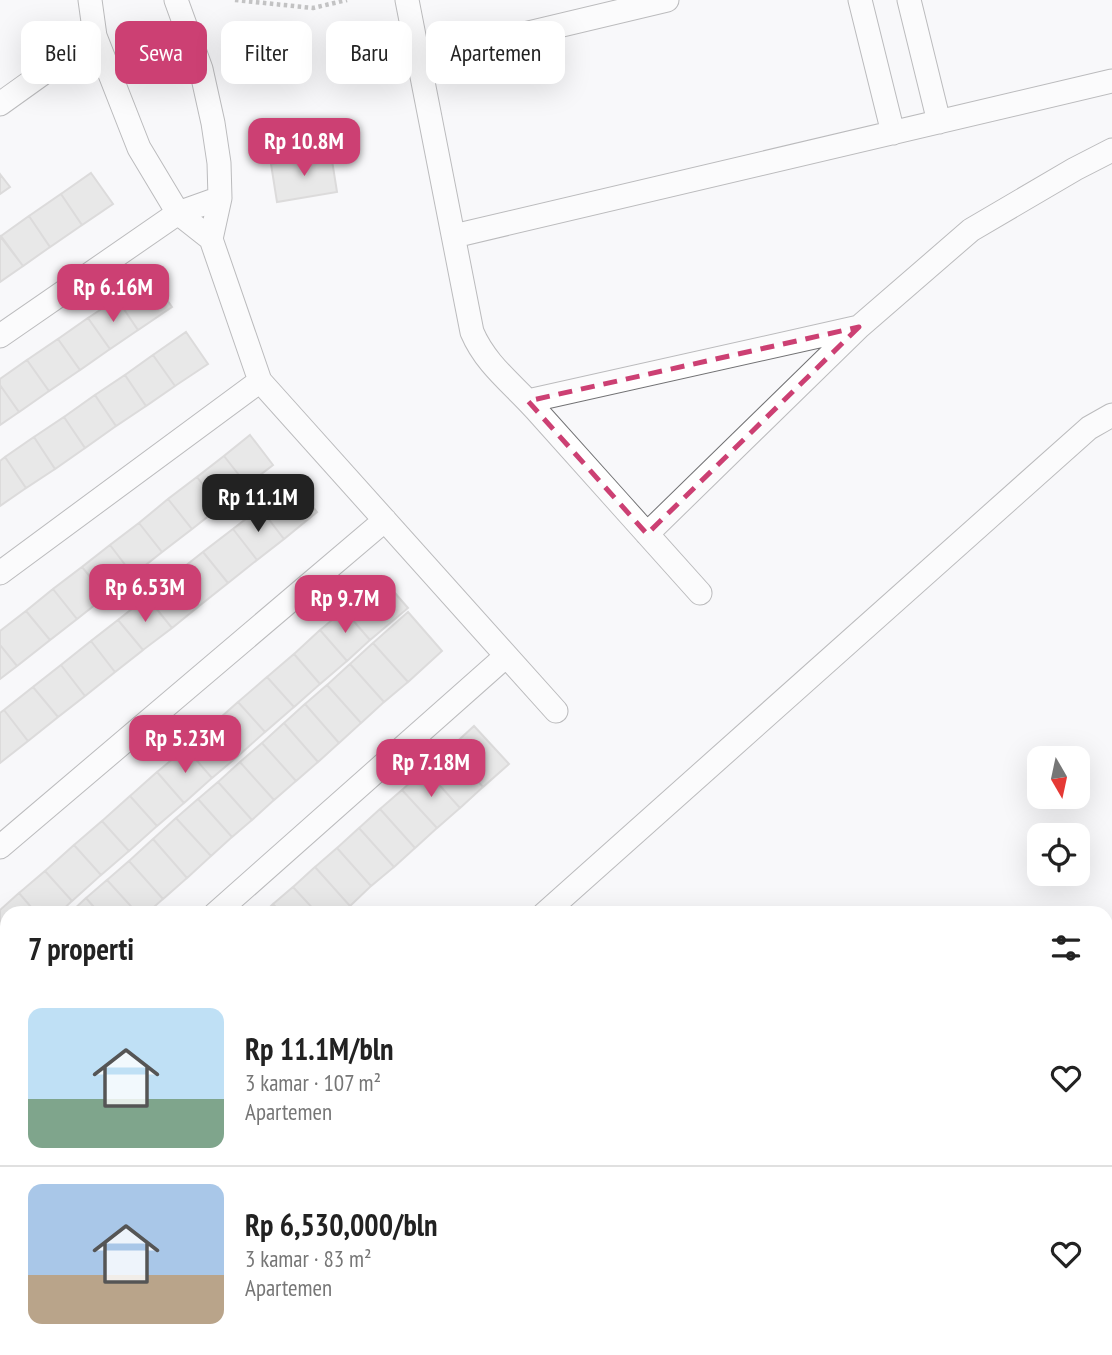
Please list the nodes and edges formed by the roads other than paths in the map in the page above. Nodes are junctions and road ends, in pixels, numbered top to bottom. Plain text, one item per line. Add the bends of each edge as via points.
1 (90, 0) edge
2 (176, 0) edge
3 (407, 0) edge
4 (667, 0) edge
5 (860, 0) edge
6 (909, 0) edge
7 (93, 21) edge
8 (101, 51) edge
9 (419, 59) junction
10 (1112, 81) edge
11 (28, 84) edge
12 (0, 104) edge
13 (939, 122) junction
14 (893, 133) junction
15 (1112, 150) edge
16 (220, 198) junction
17 (178, 212) junction
18 (454, 236) junction
19 (211, 239) junction
20 (859, 327) junction
21 (0, 336) edge
22 (260, 381) junction
23 (528, 401) junction
24 (1112, 415) edge
25 (385, 520) junction
26 (647, 534) junction
27 (0, 573) edge
28 (700, 593) dead end
29 (506, 656) junction
30 (556, 712) dead end
31 (0, 847) edge
32 (224, 906) edge
33 (553, 906) edge

1 - 7 street
2 - 16 street via 201,69 219,163
3 - 9 street
4 - 9 street
5 - 14 street
6 - 13 street
8 - 17 street via 139,148
9 - 18 street
10 - 13 street
11 - 12 street
13 - 14 street
14 - 18 street
15 - 20 street via 971,230
16 - 17 street
16 - 19 street
17 - 19 street
17 - 21 street
18 - 23 street via 478,346
19 - 22 street
20 - 23 street
20 - 26 street
22 - 25 street
22 - 27 street
23 - 26 street
24 - 33 street via 1089,428
25 - 29 street
25 - 31 street
26 - 28 street
29 - 30 street
29 - 32 street

